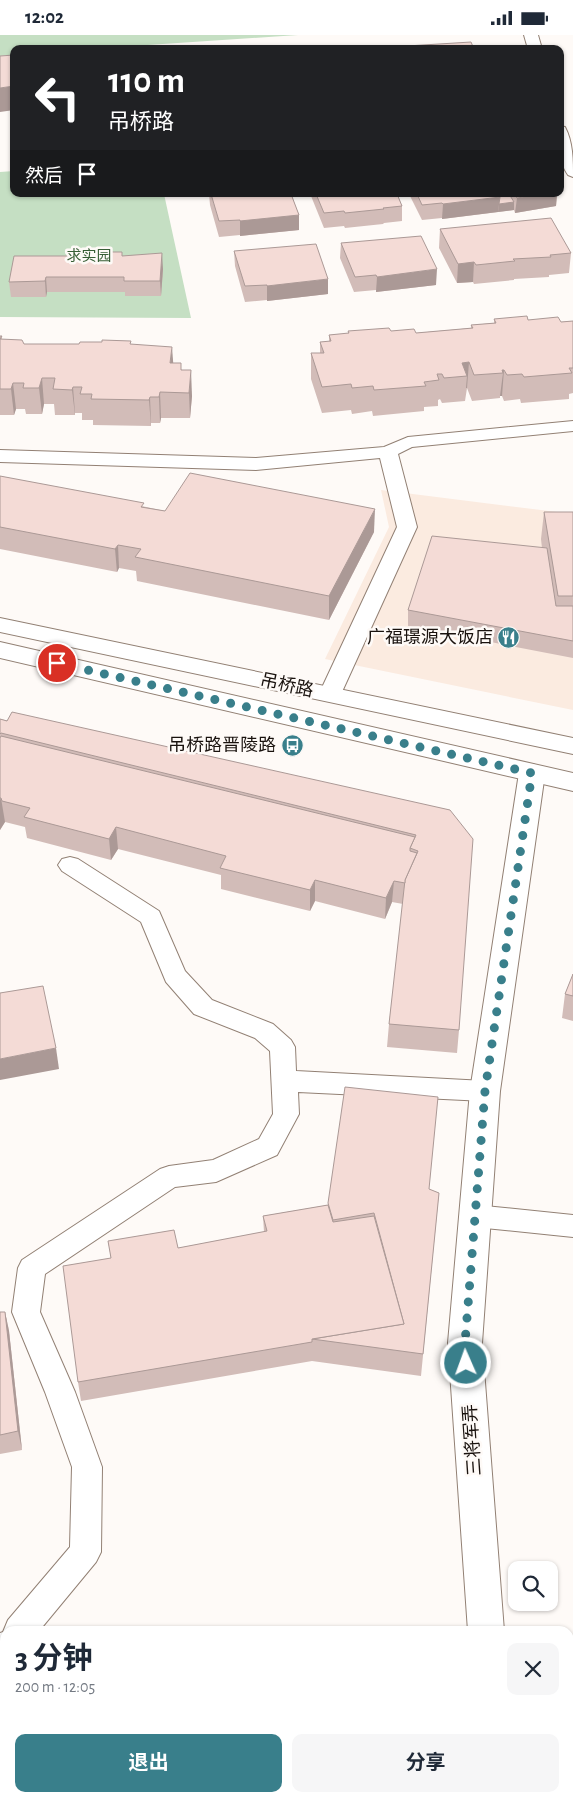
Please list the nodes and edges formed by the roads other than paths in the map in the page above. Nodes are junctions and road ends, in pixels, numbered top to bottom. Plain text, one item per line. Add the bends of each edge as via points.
1 (564, 142) edge
2 (573, 172) edge
3 (573, 426) edge
4 (388, 452) junction
5 (0, 456) edge
6 (0, 625) edge
7 (0, 649) edge
8 (330, 694) junction
9 (573, 746) edge
10 (532, 773) junction
11 (573, 782) edge
12 (70, 865) dead end
13 (284, 1081) junction
14 (485, 1091) junction
15 (475, 1216) junction
16 (573, 1225) edge
17 (23, 1626) edge
18 (486, 1626) edge

1 - 2 lane
3 - 4 lane via 408,442
4 - 5 lane via 256,464
4 - 8 lane via 407,527
6 - 8 main road, 吊桥路
7 - 10 main road, 吊桥路
8 - 9 main road, 吊桥路
10 - 11 main road, 吊桥路
10 - 14 main road, 三将军弄
12 - 13 lane via 151,917 175,977 203,1007 264,1031 282,1047
13 - 14 lane
13 - 17 lane via 286,1114 268,1147 216,1171 169,1177 32,1268 26,1312 87,1467 84,1552
14 - 15 main road, 三将军弄
15 - 16 lane
15 - 18 main road, 三将军弄 via 465,1343

